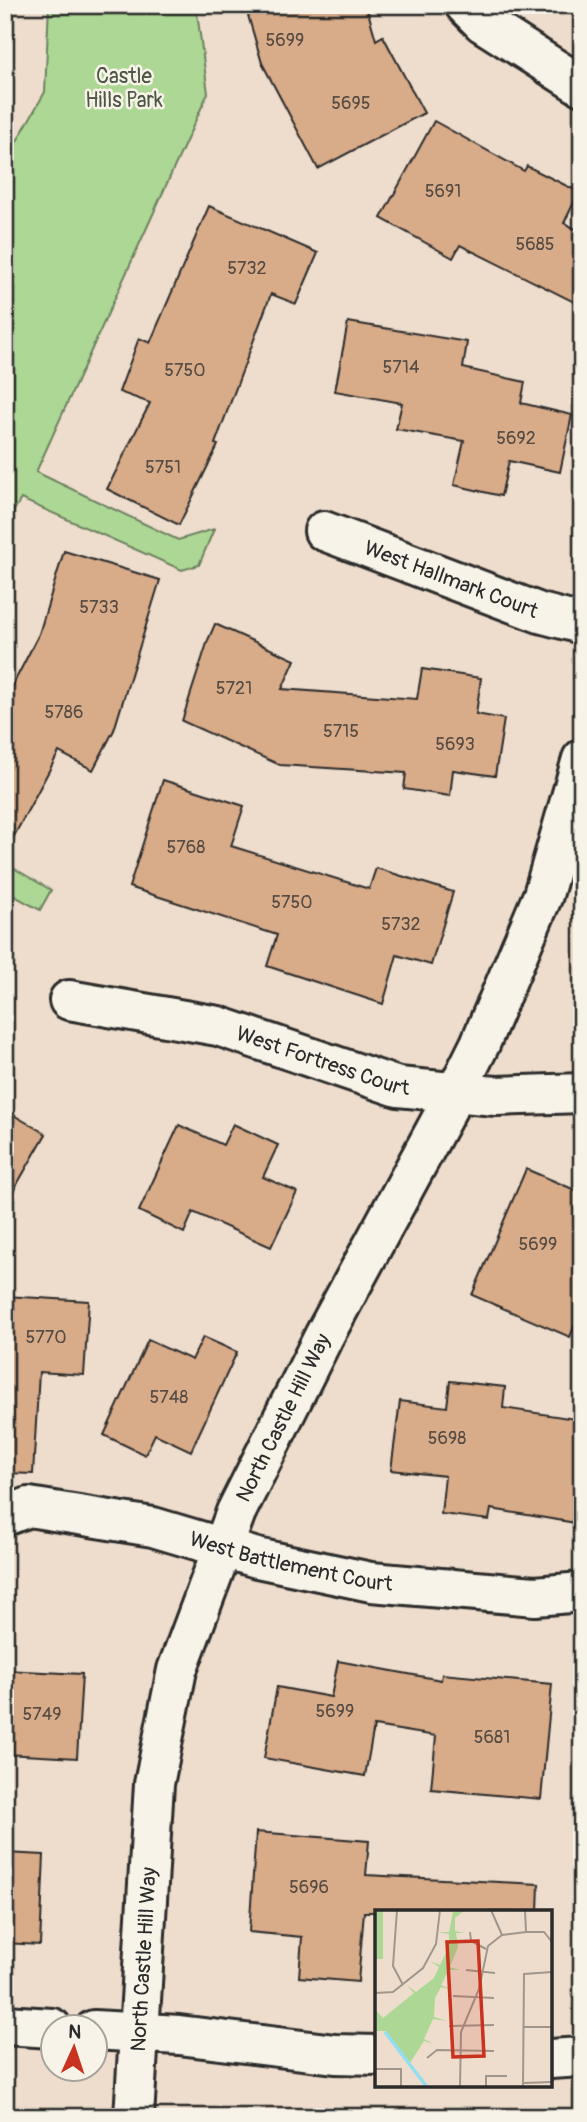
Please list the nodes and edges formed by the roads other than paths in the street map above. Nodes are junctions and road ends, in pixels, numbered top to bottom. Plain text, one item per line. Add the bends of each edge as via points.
1 (465, 5) edge
2 (582, 86) edge
3 (324, 531) dead end
4 (582, 624) edge
5 (582, 759) edge
6 (69, 1000) dead end
7 (582, 1093) edge
8 (455, 1094) junction
9 (5, 1516) edge
10 (222, 1547) junction
11 (582, 1592) edge
12 (5, 2025) edge
13 (38, 2027) edge
14 (108, 2031) edge
15 (139, 2032) junction
16 (375, 2055) edge
17 (582, 2057) edge
18 (552, 2059) edge
19 (134, 2117) edge

1 - 2 street via 483,23
3 - 4 street, West Hallmark Court via 540,613
5 - 8 street, North Castle Hill Way via 543,895
6 - 8 street, West Fortress Court via 218,1026 398,1087
7 - 8 street, West Fortress Court
8 - 10 street, North Castle Hill Way via 324,1336
9 - 10 street, West Battlement Court via 29,1507 153,1527
10 - 11 street, West Battlement Court via 371,1582 535,1595
10 - 15 street, North Castle Hill Way via 177,1670 154,1784
12 - 13 street
14 - 15 street
15 - 16 street
15 - 19 street, North Castle Hill Way
17 - 18 street

